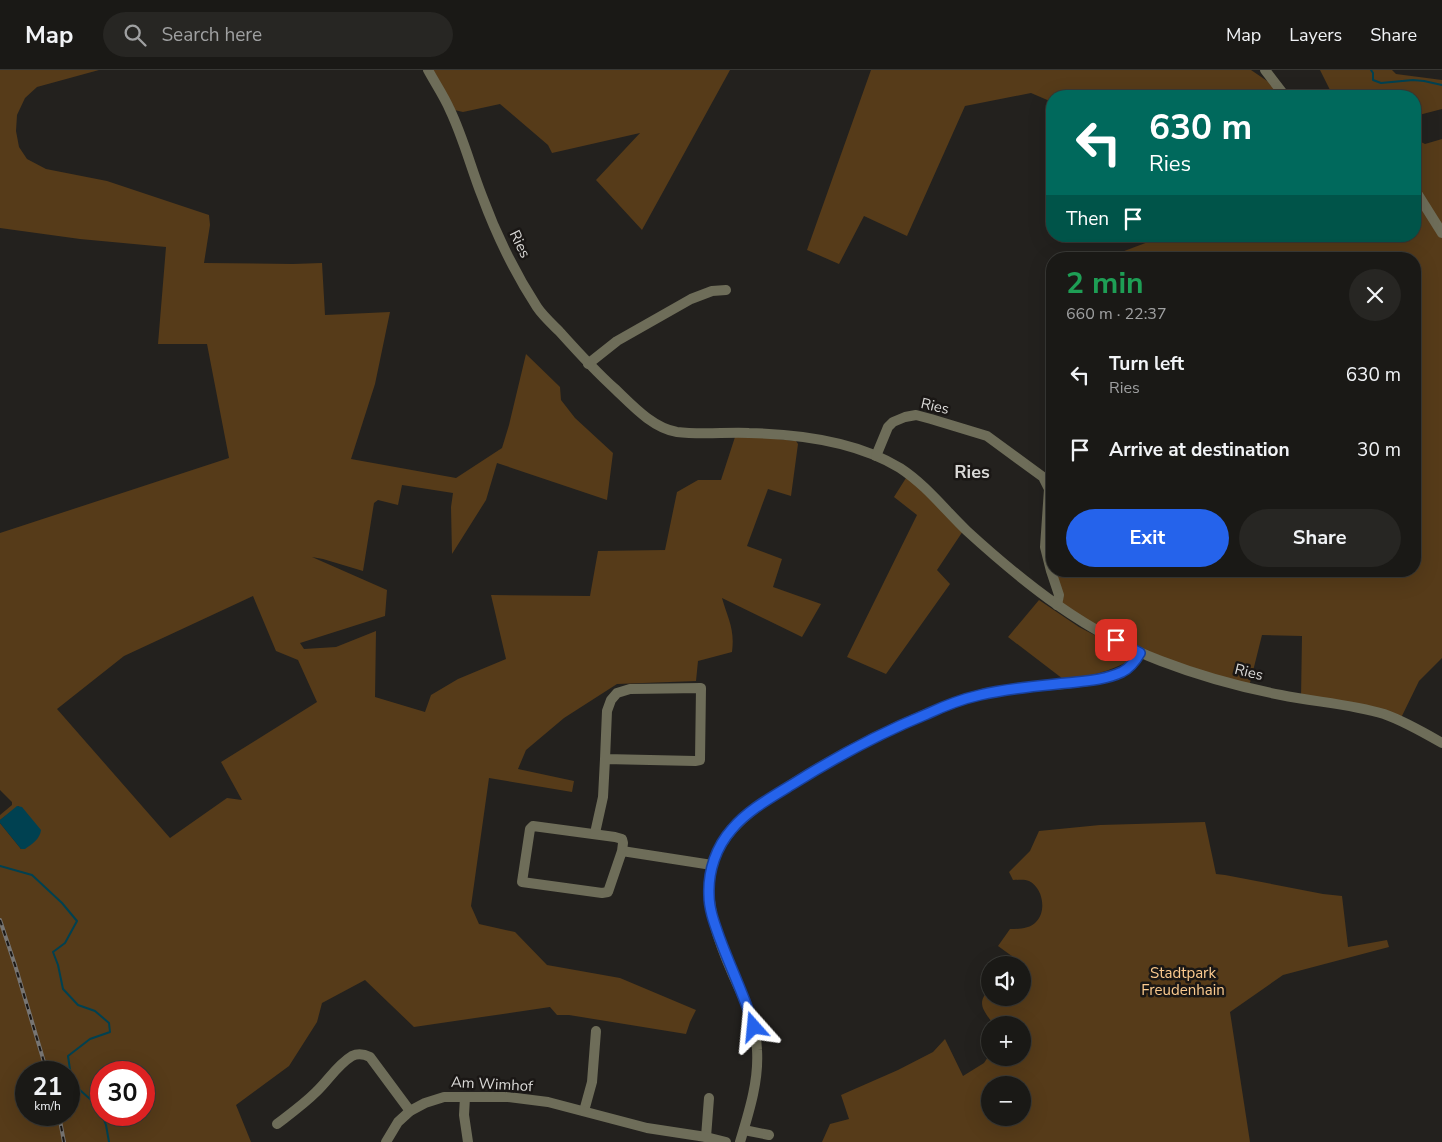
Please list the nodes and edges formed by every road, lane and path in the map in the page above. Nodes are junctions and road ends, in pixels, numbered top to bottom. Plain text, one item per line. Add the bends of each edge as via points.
1 (428, 70) edge
2 (1265, 70) edge
3 (1280, 90) edge
4 (1421, 200) edge
5 (1442, 233) edge
6 (726, 290) dead end
7 (588, 364) junction
8 (876, 456) junction
9 (1046, 482) edge
10 (1053, 577) edge
11 (1057, 605) junction
12 (1140, 653) junction
13 (1442, 743) edge
14 (605, 759) junction
15 (594, 833) junction
16 (622, 850) junction
17 (712, 865) junction
18 (596, 1031) dead end
19 (465, 1097) junction
20 (709, 1098) dead end
21 (410, 1111) junction
22 (584, 1111) junction
23 (277, 1124) dead end
24 (744, 1130) junction
25 (770, 1135) dead end
26 (706, 1137) junction
27 (386, 1142) edge
28 (468, 1142) edge
29 (726, 1142) edge
30 (740, 1142) edge

1 - 7 street, Ries via 455,121 510,260 539,310
2 - 3 street
4 - 5 street
6 - 7 street via 690,299 617,341
7 - 8 street, Ries via 646,416 668,430 780,434 832,442
8 - 9 street, Ries via 892,422 916,415 987,436
8 - 11 street, Ries via 916,480 965,529
10 - 11 street, Ries via 1059,595
11 - 12 street, Ries via 1083,623
12 - 13 street, Ries via 1201,676 1384,714
12 - 17 street via 1131,665 1111,676 980,695 938,709 866,742 794,782 741,819 726,836
14 - 14 street via 700,760 701,688 617,692 607,711
14 - 15 street via 603,797
15 - 16 street via 622,839
15 - 16 street via 532,826 522,882 608,892
16 - 17 street
17 - 24 street via 708,896 711,911 754,1027 757,1050 756,1083
18 - 22 street via 592,1082
19 - 21 street, Am Wimhof via 444,1097
19 - 22 street, Am Wimhof via 508,1097
19 - 28 street
20 - 26 street
21 - 23 street via 370,1057 361,1054 351,1057
21 - 27 street, Am Wimhof via 398,1122
22 - 26 street, Am Wimhof via 647,1128
24 - 25 street
24 - 30 street
26 - 29 street, Am Wimhof

